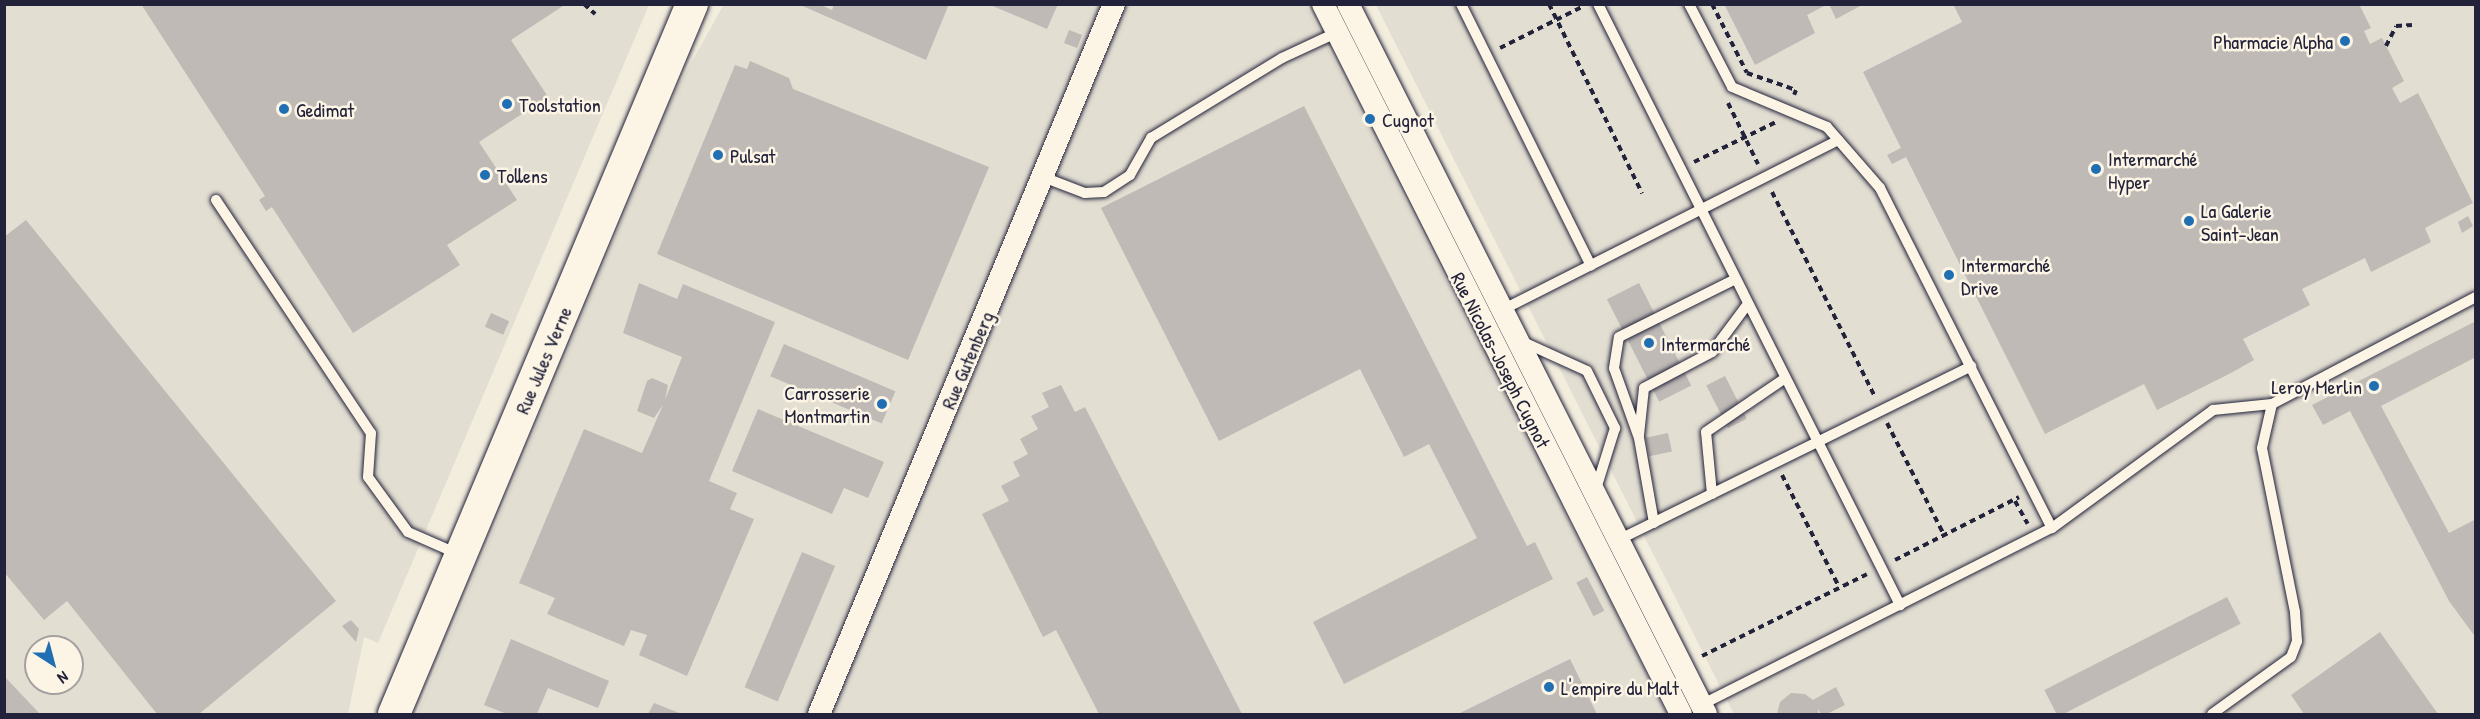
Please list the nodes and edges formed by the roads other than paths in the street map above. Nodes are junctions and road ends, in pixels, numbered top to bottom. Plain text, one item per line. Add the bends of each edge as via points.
1 (692, 4) edge
2 (1114, 4) edge
3 (1323, 4) edge
4 (1461, 4) edge
5 (1598, 4) edge
6 (1689, 4) edge
7 (1353, 14) edge
8 (1337, 32) junction
9 (1838, 140) junction
10 (1043, 177) junction
11 (216, 200) dead end
12 (1700, 210) junction
13 (1591, 266) junction
14 (1734, 280) junction
15 (2475, 297) edge
16 (1747, 305) junction
17 (1491, 316) junction
18 (1516, 339) junction
19 (1971, 366) junction
20 (1784, 379) junction
21 (2272, 404) junction
22 (1639, 438) junction
23 (1816, 443) junction
24 (1595, 492) junction
25 (1712, 494) junction
26 (1654, 523) junction
27 (2052, 528) junction
28 (1607, 545) junction
29 (461, 555) junction
30 (1900, 605) junction
31 (1692, 712) edge
32 (394, 714) edge
33 (819, 714) edge
34 (2212, 714) edge

1 - 29 main road, Rue Jules Verne
2 - 10 street, Rue Gutenberg
3 - 8 street, Rue Nicolas-Joseph Cugnot
4 - 13 lane
5 - 12 lane
6 - 9 lane via 1732,87 1827,127
7 - 8 lane
7 - 17 street, Rue Nicolas-Joseph Cugnot
8 - 10 lane via 1282,58 1151,138 1130,175 1104,192 1085,193
8 - 17 street, Rue Nicolas-Joseph Cugnot
9 - 12 lane
9 - 19 lane via 1880,188
10 - 33 street, Rue Gutenberg
11 - 29 lane via 371,433 368,477 408,532
12 - 13 lane
12 - 14 lane
13 - 17 lane
14 - 16 lane
14 - 22 lane via 1619,337 1614,368
15 - 21 lane
16 - 20 lane
16 - 22 lane via 1712,352 1644,388
17 - 18 street, Rue Nicolas-Joseph Cugnot
17 - 28 street, Rue Nicolas-Joseph Cugnot
18 - 24 street, Rue Nicolas-Joseph Cugnot
18 - 24 lane via 1587,371 1615,428
19 - 23 lane
19 - 27 lane
20 - 23 lane
20 - 25 lane via 1706,432
21 - 27 lane via 2213,410
21 - 34 lane via 2262,448 2295,612 2297,641 2291,657
22 - 26 lane
23 - 25 lane
23 - 30 lane
24 - 28 street, Rue Nicolas-Joseph Cugnot
25 - 26 lane
26 - 28 lane
27 - 30 lane
28 - 31 street, Rue Nicolas-Joseph Cugnot
28 - 31 street, Rue Nicolas-Joseph Cugnot via 1681,666
29 - 32 main road, Rue Jules Verne
30 - 31 lane

